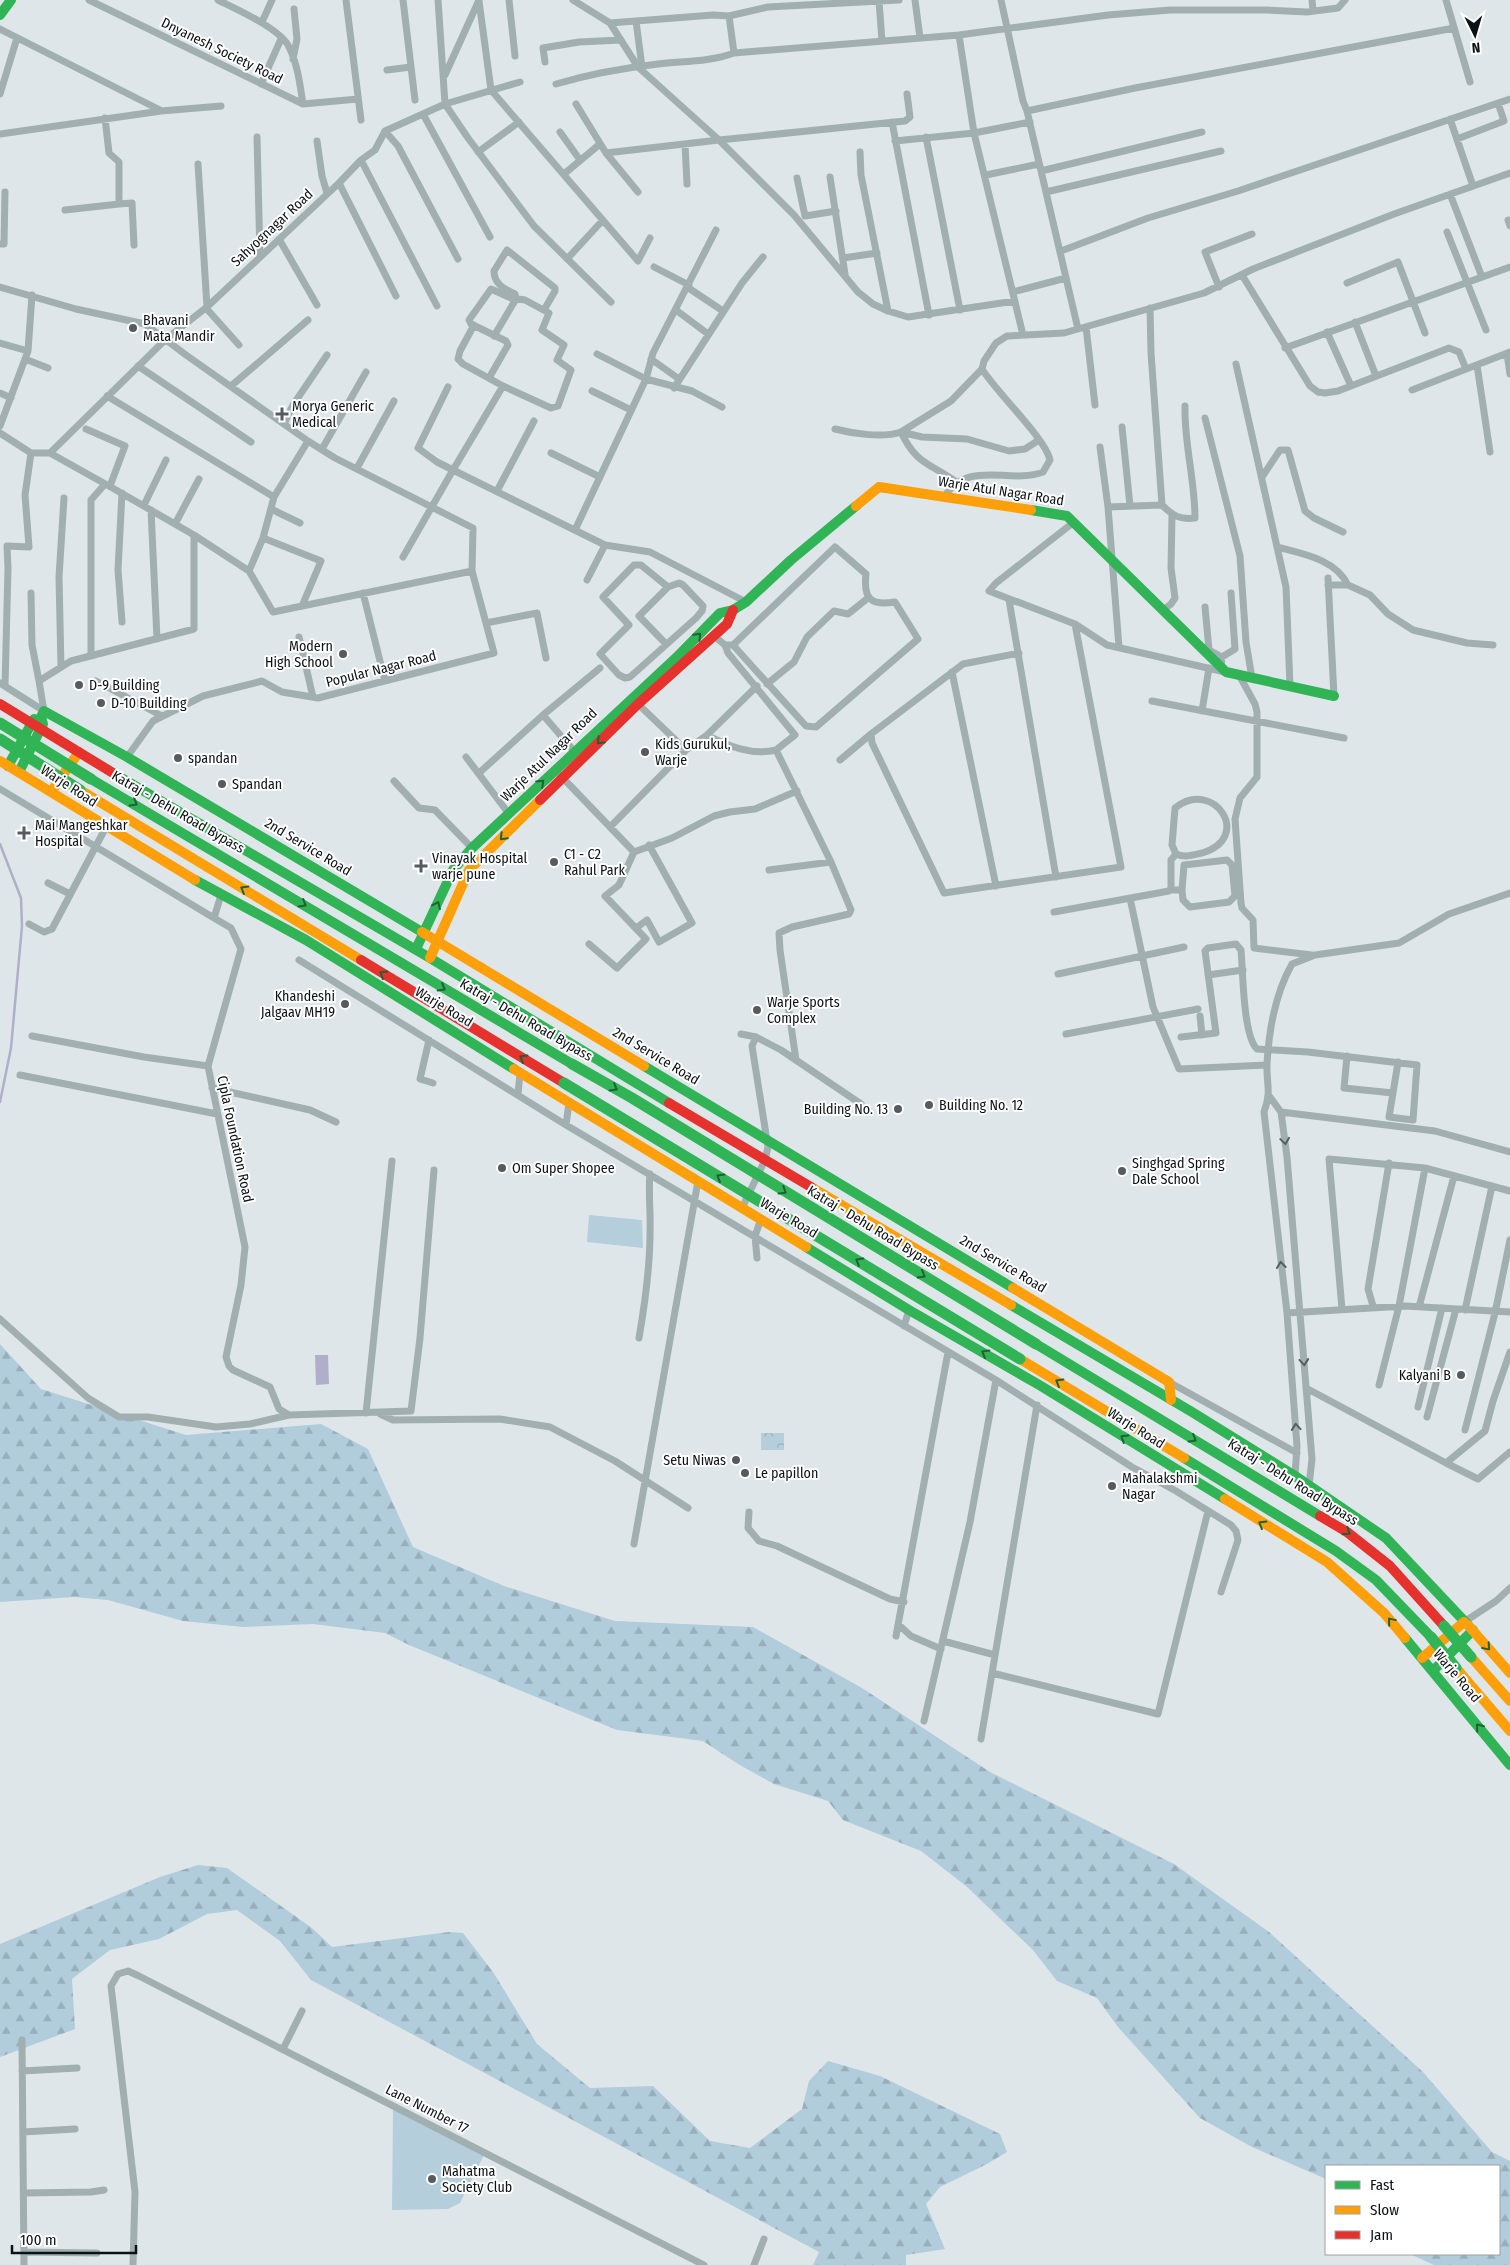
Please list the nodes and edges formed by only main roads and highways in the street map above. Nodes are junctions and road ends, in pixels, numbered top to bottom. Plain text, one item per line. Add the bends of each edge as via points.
1 (11, 0) edge
2 (0, 15) edge
3 (733, 610) junction
4 (720, 613) junction
5 (727, 624) junction
6 (1334, 696) road end
7 (1, 707) edge
8 (0, 723) edge
9 (35, 727) junction
10 (0, 739) edge
11 (79, 752) junction
12 (4, 763) edge
13 (19, 772) junction
14 (558, 774) junction
15 (51, 792) junction
16 (459, 862) junction
17 (469, 870) junction
18 (424, 934) junction
19 (437, 941) junction
20 (416, 950) junction
21 (430, 958) junction
22 (1172, 1400) junction
23 (1469, 1626) junction
24 (1422, 1658) junction
25 (1432, 1671) junction
26 (1510, 1673) edge
27 (1510, 1700) edge
28 (1510, 1731) edge
29 (1510, 1765) edge

1 - 2 main road
3 - 4 main road, Warje Atul Nagar Road
3 - 5 main road, Warje Atul Nagar Road
3 - 6 main road, Warje Atul Nagar Road via 879,487 1067,516 1223,666 1239,675
4 - 5 main road
14 -> 4 main road, Warje Atul Nagar Road via 574,751
5 -> 14 main road, Warje Atul Nagar Road
7 - 9 main road
8 -> 27 main road, Katraj - Dehu Road Bypass, bridge via 632,1098 1347,1532 1390,1566
9 - 11 main road
9 - 12 main road
9 - 13 main road
9 - 18 main road, 2nd Service Road via 43,724 42,714 127,757
28 -> 10 main road, bridge via 1430,1637 1376,1580 1336,1551
11 - 15 main road
11 - 20 main road
12 - 13 main road, Warje Road
13 - 15 main road, Warje Road
16 -> 14 main road, Warje Atul Nagar Road via 509,814
14 -> 17 main road, Warje Atul Nagar Road
24 -> 15 main road, Warje Road via 1384,1613 1327,1562 306,940 221,895
16 - 17 main road
18 -> 16 main road, Warje Atul Nagar Road
17 - 19 main road, Warje Atul Nagar Road
18 - 19 main road, 2nd Service Road
18 - 20 main road, Warje Atul Nagar Road
19 - 21 main road, Warje Atul Nagar Road
19 - 22 main road, 2nd Service Road via 1170,1382
20 - 21 main road
21 - 22 main road
22 - 23 main road via 1295,1476 1386,1538
23 - 24 main road
23 - 25 main road
23 -> 26 main road
24 - 25 main road, Warje Road
29 -> 25 main road, Warje Road

